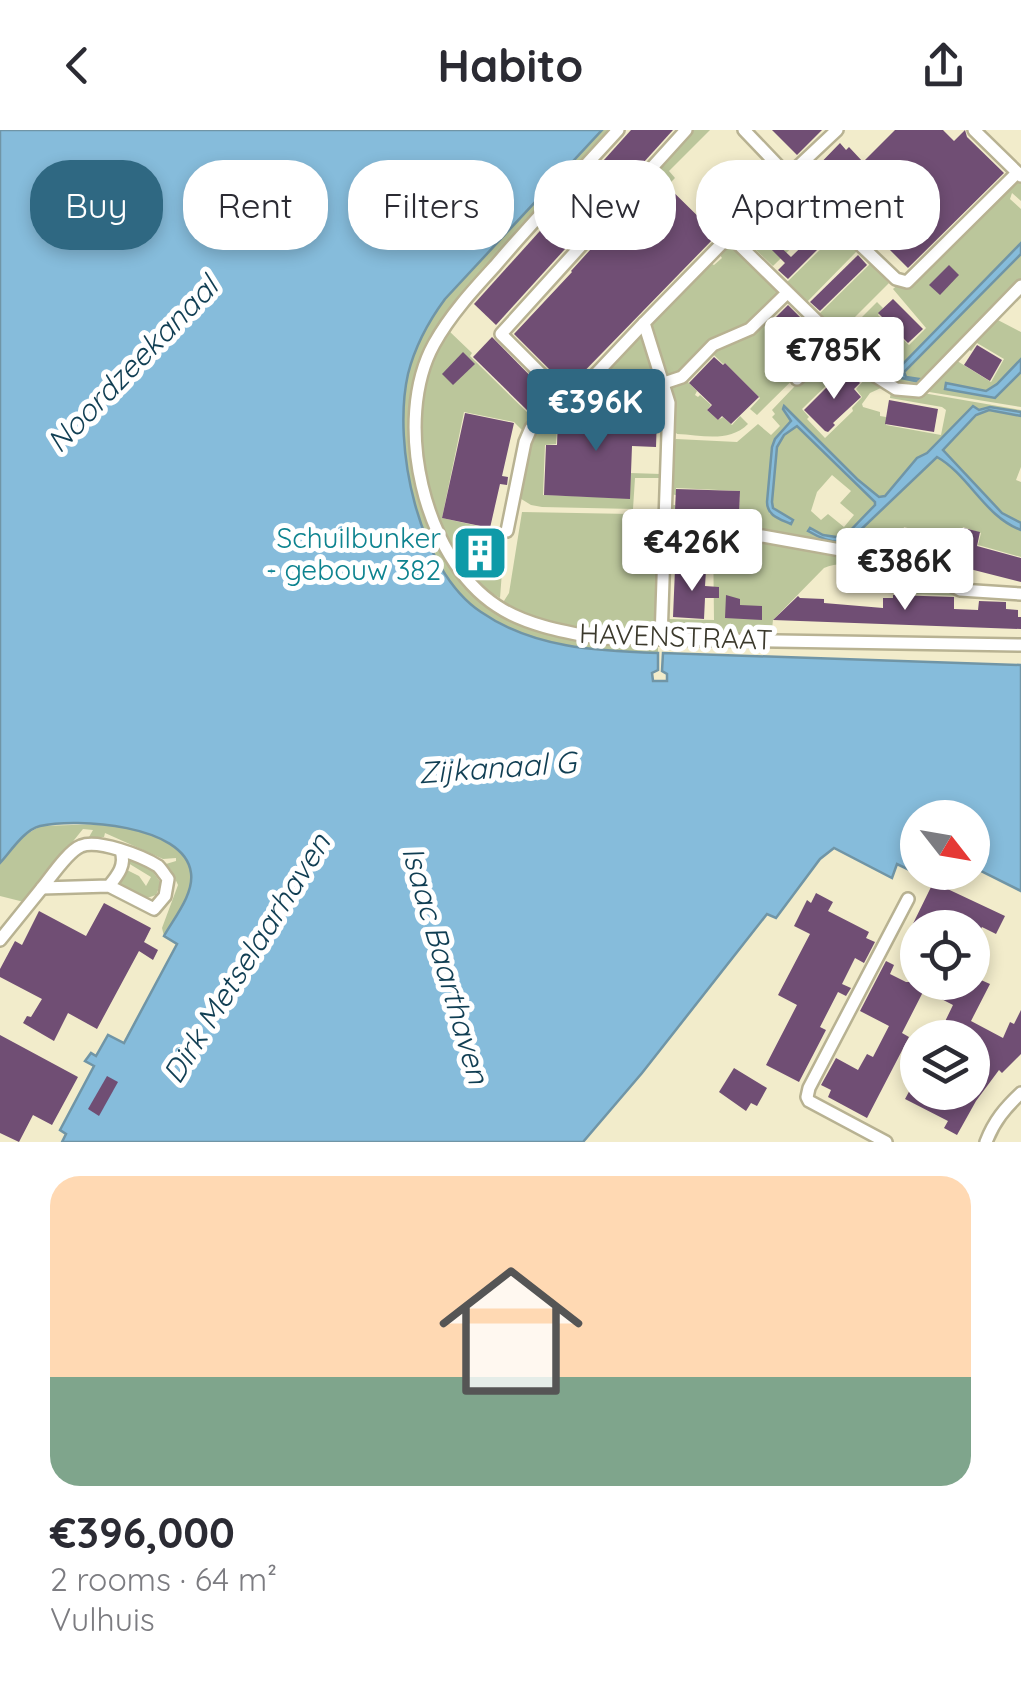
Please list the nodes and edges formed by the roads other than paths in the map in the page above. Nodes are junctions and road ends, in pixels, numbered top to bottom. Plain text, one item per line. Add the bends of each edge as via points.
1 (618, 130) edge
2 (686, 130) edge
3 (744, 130) edge
4 (836, 130) edge
5 (974, 130) edge
6 (773, 160) edge
7 (805, 160) edge
8 (1019, 175) edge
9 (715, 250) edge
10 (744, 250) edge
11 (866, 250) edge
12 (1021, 286) edge
13 (788, 293) junction
14 (644, 323) junction
15 (836, 340) junction
16 (797, 379) dead end
17 (664, 383) junction
18 (568, 401) junction
19 (664, 519) junction
20 (507, 531) dead end
21 (1021, 594) edge
22 (661, 639) junction
23 (1021, 646) edge
24 (121, 850) junction
25 (109, 886) junction
26 (42, 888) junction
27 (908, 899) dead end
28 (0, 940) edge
29 (1021, 1093) edge
30 (886, 1142) edge
31 (986, 1142) edge

1 - 22 street, HAVENSTRAAT via 440,333 420,386 416,438 437,531 481,594 521,618 569,632
2 - 18 street via 501,334
3 - 6 street
4 - 7 street
5 - 8 street
8 - 11 street via 907,282
9 - 14 street
10 - 13 street
12 - 15 street via 919,391 896,389
13 - 15 street
13 - 17 street via 750,329 712,346 682,376
14 - 17 street
14 - 18 street
15 - 16 street
17 - 19 street
18 - 20 street via 531,428
19 - 21 street via 896,560 960,590
19 - 22 street
22 - 23 street, HAVENSTRAAT
24 - 25 street via 120,872
24 - 25 street via 160,867 168,878 165,896 154,910
24 - 26 street via 84,844
25 - 26 street
26 - 28 street
27 - 30 street via 808,1097
29 - 31 street

